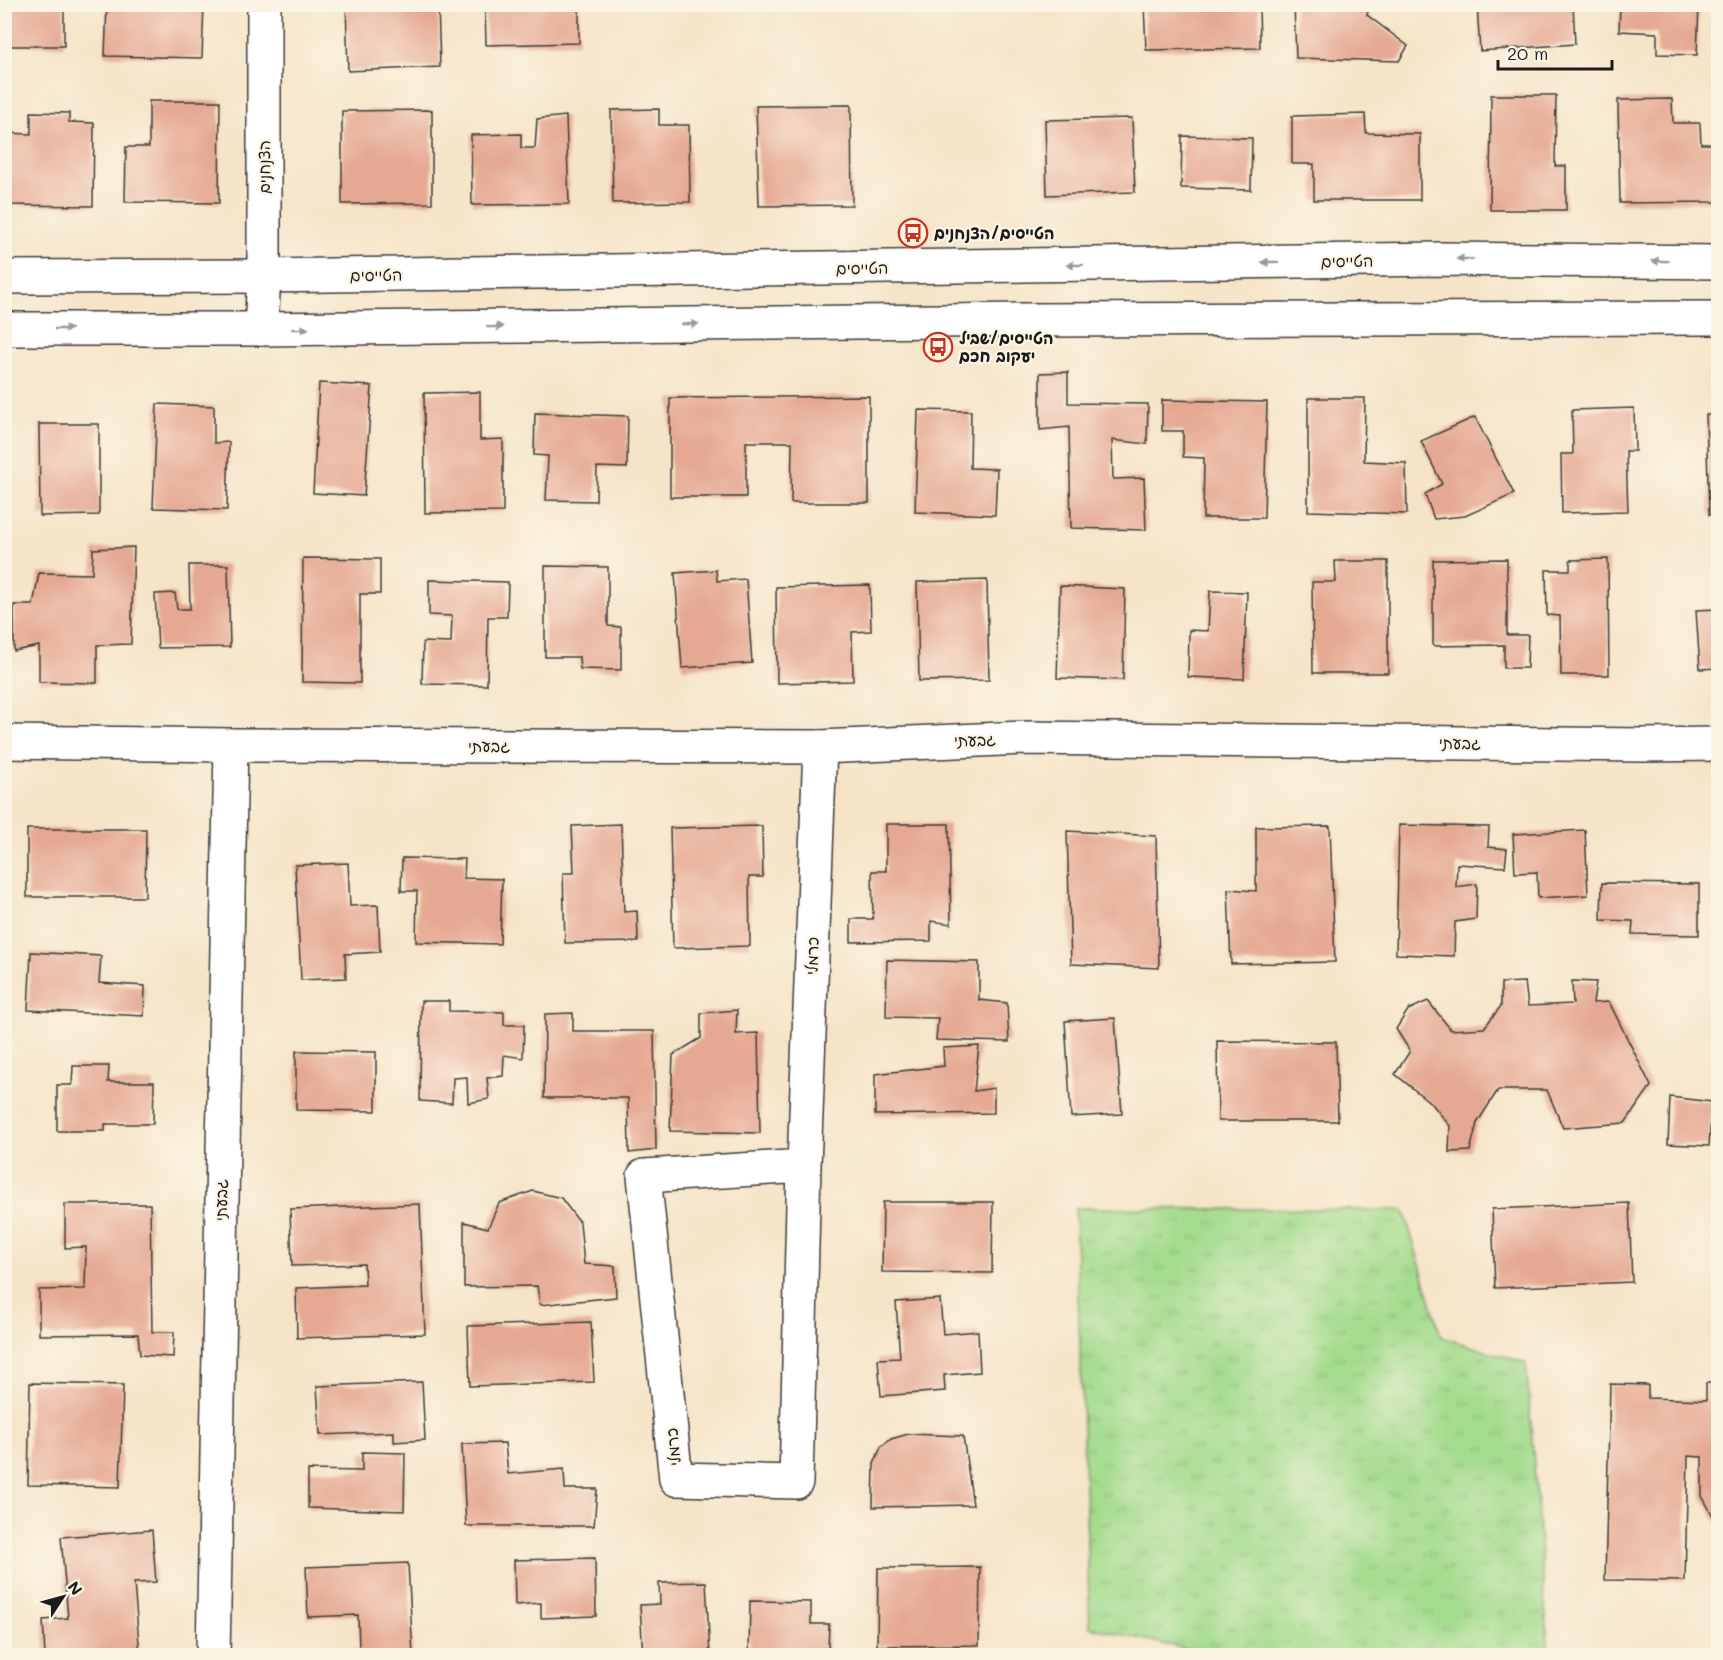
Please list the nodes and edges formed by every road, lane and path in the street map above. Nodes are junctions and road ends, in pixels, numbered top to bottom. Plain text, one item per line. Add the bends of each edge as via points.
1 (264, 4) edge
2 (1719, 262) edge
3 (264, 276) junction
4 (4, 277) edge
5 (1719, 318) edge
6 (4, 329) edge
7 (261, 329) junction
8 (4, 742) edge
9 (1719, 744) edge
10 (231, 745) junction
11 (820, 747) junction
12 (804, 1166) junction
13 (213, 1656) edge

1 - 3 street, הצנחנים
2 -> 3 street, הטייסים via 1439,259
3 - 4 street, הטייסים
3 - 7 street, הצנחנים
7 -> 5 street via 1024,320
6 -> 7 street
8 - 10 street, גבעתי
9 - 11 street, גבעתי via 1024,738
10 - 11 street, גבעתי
10 - 13 street, גבעתי
11 - 12 street, כרמלי
12 - 12 street, כרמלי via 644,1176 676,1479 796,1482

